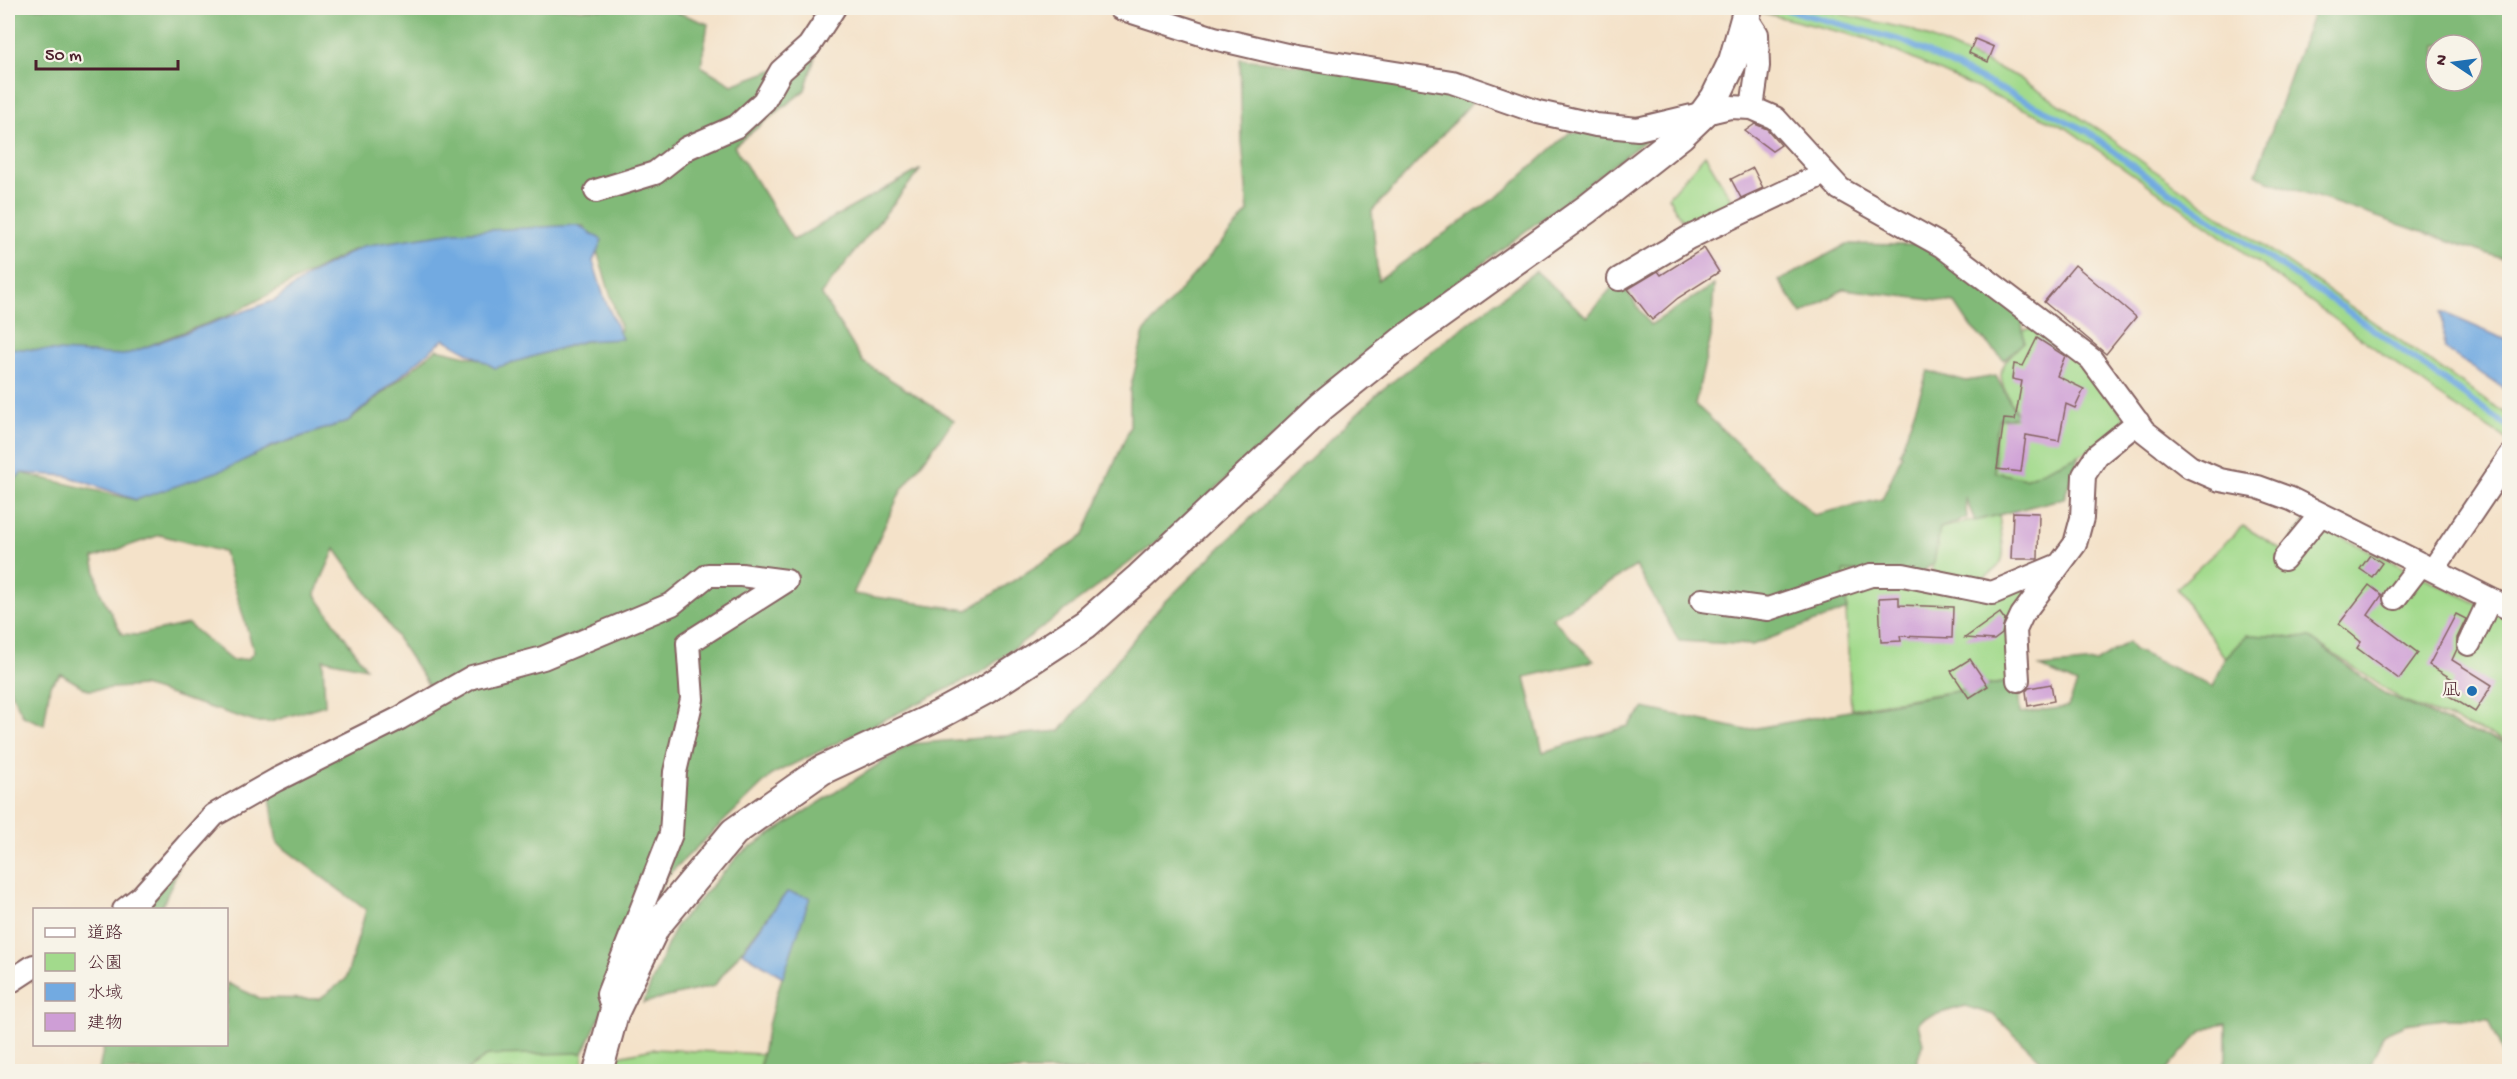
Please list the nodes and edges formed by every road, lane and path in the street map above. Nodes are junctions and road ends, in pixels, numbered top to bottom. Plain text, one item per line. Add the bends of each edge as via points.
1 (834, 8) edge
2 (1120, 8) edge
3 (1747, 12) edge
4 (1752, 108) junction
5 (1704, 113) junction
6 (1826, 173) junction
7 (596, 191) dead end
8 (1619, 279) dead end
9 (2138, 422) junction
10 (2510, 456) edge
11 (2321, 514) junction
12 (2284, 559) dead end
13 (2060, 565) junction
14 (2427, 567) junction
15 (2396, 598) dead end
16 (1702, 600) dead end
17 (2500, 604) edge
18 (2469, 644) dead end
19 (2018, 680) dead end
20 (125, 908) edge
21 (33, 967) edge
22 (8, 983) edge
23 (614, 1012) junction
24 (598, 1071) edge

1 - 7 street via 809,46 781,71 764,101 737,126 687,148 655,173
2 - 5 street via 1214,38 1295,57 1452,82 1538,112 1596,125 1638,129
3 - 4 street via 1757,34 1758,66
3 - 5 street via 1732,61
4 - 5 street via 1730,107
4 - 6 street via 1775,118
5 - 23 street via 1641,169 1404,340 1322,406 1086,624 937,716 822,770 734,832 655,927
6 - 8 street via 1688,238
6 - 9 street via 1840,189 1942,246 2091,359
9 - 11 street via 2190,467 2220,480 2258,487
9 - 13 street via 2097,455 2084,475 2080,527 2075,544
10 - 14 street
11 - 12 street
11 - 14 street
13 - 16 street via 1992,593 1903,575 1871,574 1768,609
13 - 19 street via 2015,630
14 - 15 street
14 - 17 street
17 - 18 street
20 - 23 street via 141,897 214,815 472,677 543,658 672,604 708,575 786,581 688,643 692,699 676,764 671,834 608,994
21 - 22 street
23 - 24 street

